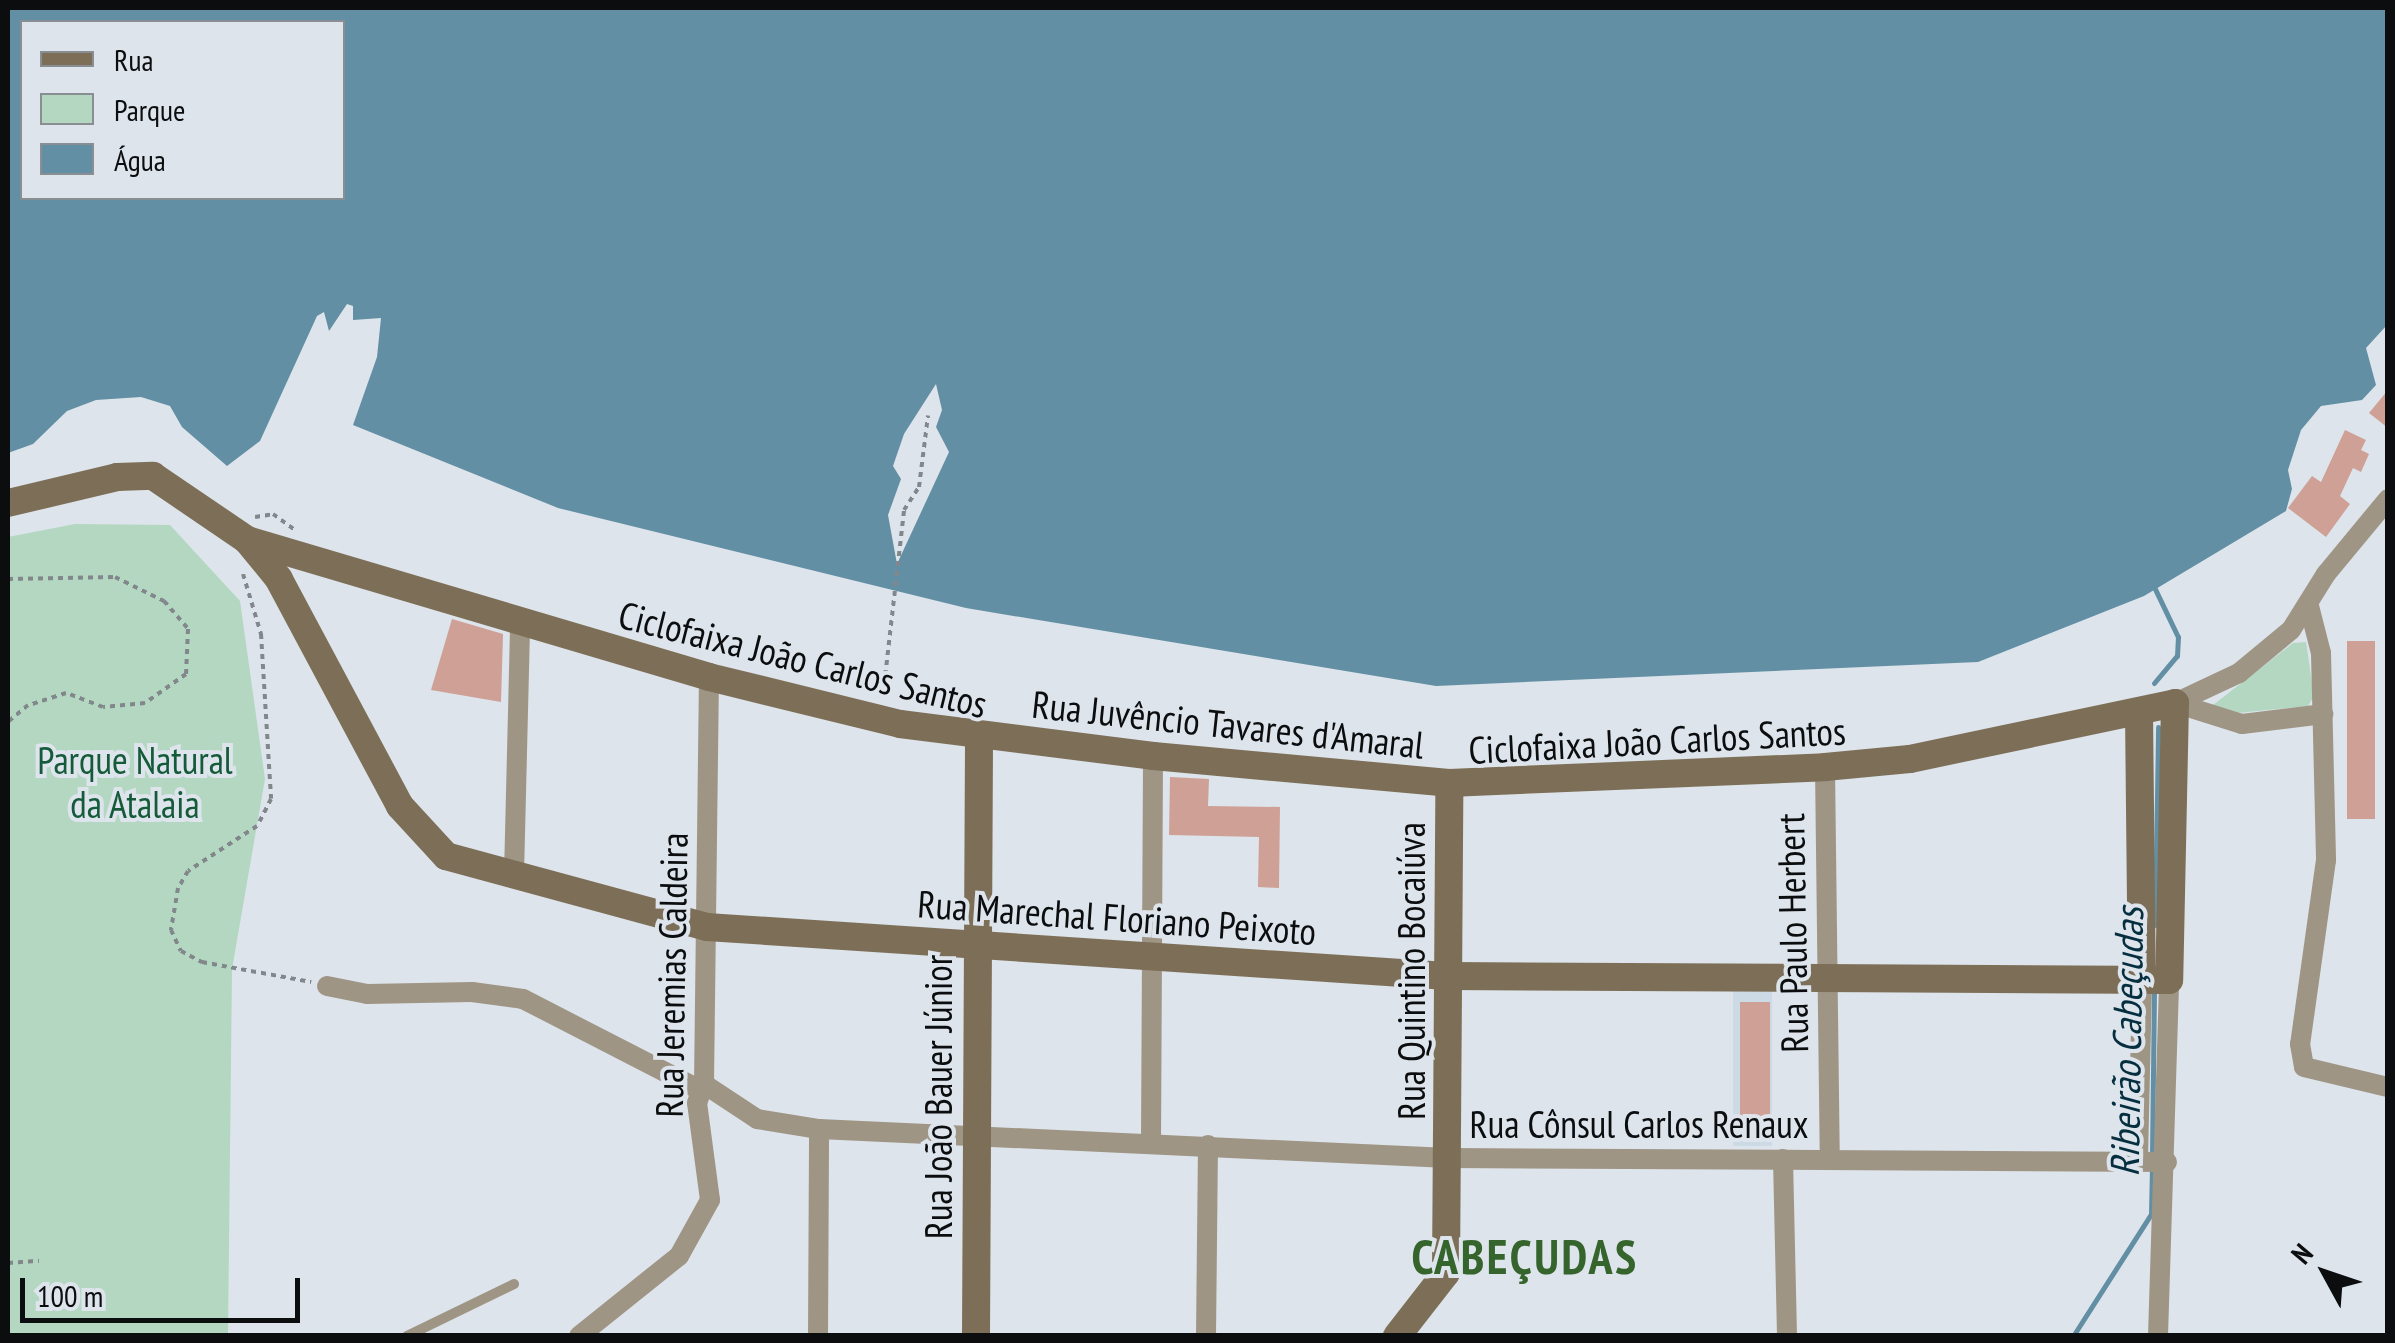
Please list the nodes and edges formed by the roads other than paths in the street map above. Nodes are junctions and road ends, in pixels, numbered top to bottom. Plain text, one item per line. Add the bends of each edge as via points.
1 (2388, 499) edge
2 (8, 503) edge
3 (247, 540) junction
4 (292, 552) junction
5 (280, 579) junction
6 (2309, 606) junction
7 (520, 622) junction
8 (709, 677) junction
9 (2175, 703) junction
10 (2140, 712) junction
11 (2323, 714) junction
12 (979, 738) junction
13 (1154, 756) junction
14 (1825, 766) junction
15 (1449, 783) junction
16 (514, 875) junction
17 (707, 927) junction
18 (974, 946) junction
19 (1151, 957) junction
20 (1447, 976) junction
21 (1828, 977) junction
22 (2155, 980) junction
23 (327, 986) road end
24 (704, 1084) junction
25 (2388, 1086) edge
26 (819, 1129) junction
27 (976, 1135) junction
28 (1151, 1143) junction
29 (1208, 1146) junction
30 (1448, 1158) junction
31 (2138, 1158) junction
32 (1783, 1159) junction
33 (1830, 1159) junction
34 (2167, 1162) junction
35 (514, 1284) dead end
36 (407, 1336) edge
37 (579, 1336) edge
38 (818, 1336) edge
39 (976, 1336) edge
40 (1206, 1336) edge
41 (1397, 1336) edge
42 (1787, 1336) edge
43 (2158, 1336) edge

1 - 6 street, Rua Juvêncio Tavares d'Amaral via 2326,574
2 - 3 street via 117,477 153,476
3 - 4 street, Rua Juvêncio Tavares d'Amaral
3 - 5 street, Rua Marechal Floriano Peixoto
4 - 5 street
4 - 7 street, Rua Juvêncio Tavares d'Amaral
5 - 16 street, Rua Marechal Floriano Peixoto via 412,822 446,856
6 - 9 street, Rua Juvêncio Tavares d'Amaral via 2266,654 2223,683
6 - 11 street via 2321,653
7 - 8 street, Rua Juvêncio Tavares d'Amaral
7 - 16 street
8 - 12 street, Rua Juvêncio Tavares d'Amaral
8 - 17 street, Rua Jeremias Caldeira
9 - 10 street, Rua Juvêncio Tavares d'Amaral
9 - 11 street via 2242,724
9 - 22 street
10 - 14 street, Rua Juvêncio Tavares d'Amaral via 1910,759
10 - 22 street
11 - 25 street via 2326,860 2300,1044 2304,1067
12 - 13 street, Rua Juvêncio Tavares d'Amaral
12 - 18 street, Rua João Bauer Júnior
13 - 15 street, Rua Juvêncio Tavares d'Amaral
13 - 19 street
14 - 15 street, Rua Juvêncio Tavares d'Amaral
14 - 21 street, Rua Paulo Herbert
15 - 20 street, Rua Quintino Bocaiúva
16 - 17 street, Rua Marechal Floriano Peixoto
17 - 18 street, Rua Marechal Floriano Peixoto
17 - 24 street, Rua Jeremias Caldeira
18 - 19 street, Rua Marechal Floriano Peixoto
18 - 27 street, Rua João Bauer Júnior
19 - 20 street, Rua Marechal Floriano Peixoto
19 - 28 street
20 - 21 street, Rua Marechal Floriano Peixoto
20 - 30 street, Rua Quintino Bocaiúva
21 - 22 street, Rua Marechal Floriano Peixoto
21 - 33 street, Rua Paulo Herbert
22 - 31 street
22 - 34 street
23 - 24 street, Rua Cônsul Carlos Renaux via 366,994 472,992 523,999 694,1087
24 - 26 street, Rua Cônsul Carlos Renaux via 757,1120
24 - 37 street, Rua Jeremias Caldeira via 697,1103 712,1180 705,1220 679,1256
26 - 27 street, Rua Cônsul Carlos Renaux
26 - 38 street
27 - 28 street, Rua Cônsul Carlos Renaux
27 - 39 street, Rua João Bauer Júnior
28 - 29 street, Rua Cônsul Carlos Renaux
29 - 30 street, Rua Cônsul Carlos Renaux
29 - 40 street
30 - 32 street, Rua Cônsul Carlos Renaux
30 - 41 street, Rua Quintino Bocaiúva via 1446,1274
31 - 33 street, Rua Cônsul Carlos Renaux
31 - 34 street, Rua Cônsul Carlos Renaux
32 - 33 street, Rua Cônsul Carlos Renaux
32 - 42 street
34 - 43 street
35 - 36 lane

